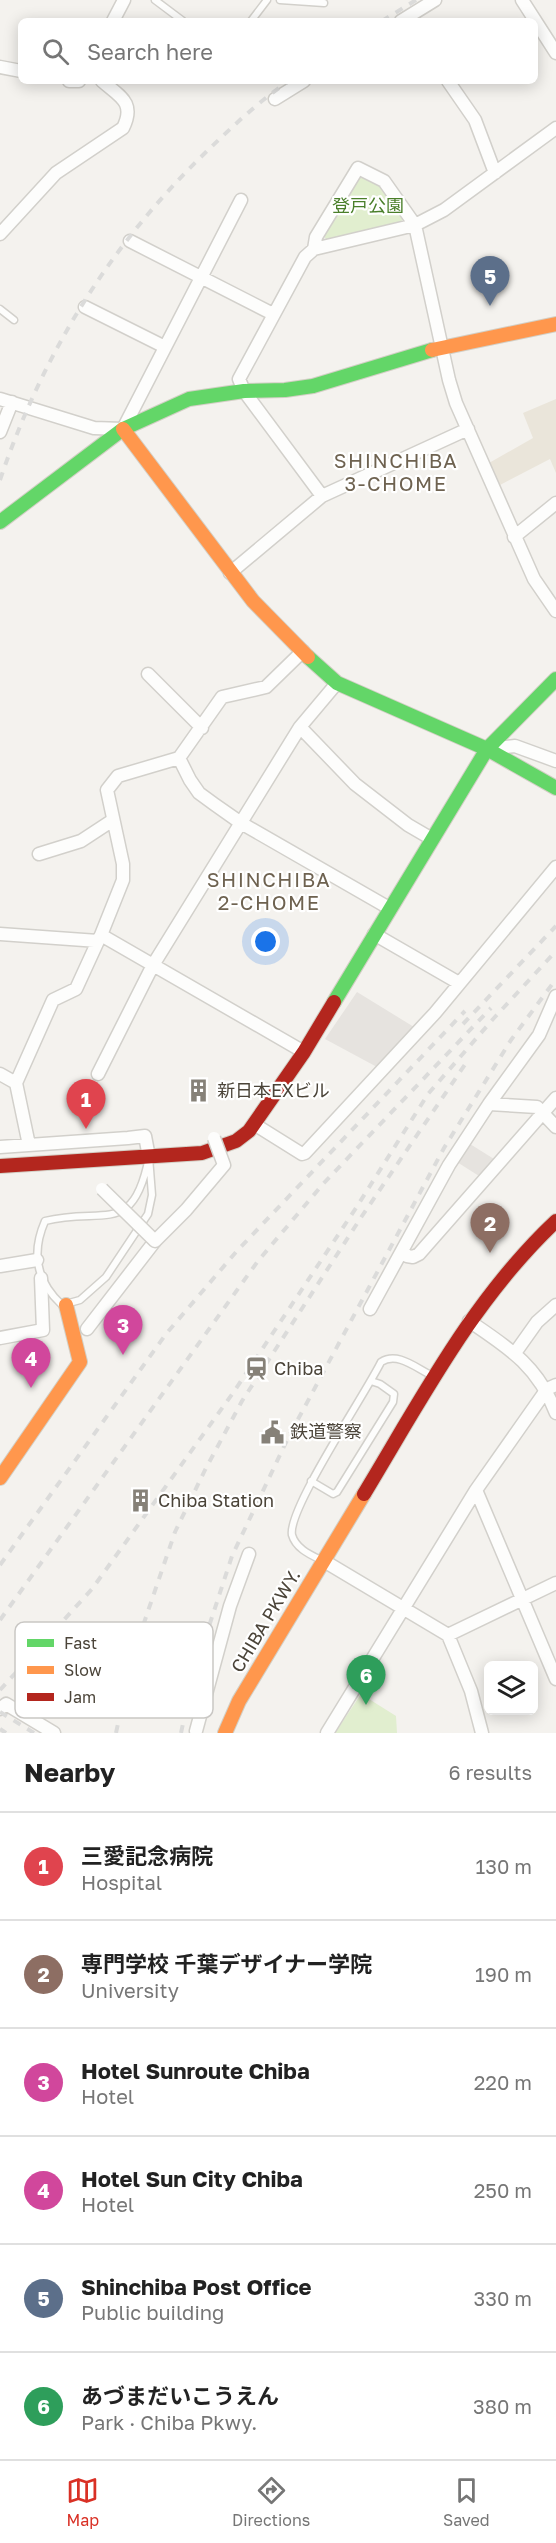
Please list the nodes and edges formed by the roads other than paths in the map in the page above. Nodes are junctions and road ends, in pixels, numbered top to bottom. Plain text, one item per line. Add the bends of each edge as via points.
1 (124, 0) edge
2 (155, 0) edge
3 (267, 0) edge
4 (280, 0) edge
5 (435, 0) edge
6 (522, 0) edge
7 (324, 3) dead end
8 (115, 18) edge
9 (179, 18) edge
10 (252, 18) edge
11 (408, 18) edge
12 (534, 18) edge
13 (538, 25) edge
14 (556, 53) edge
15 (0, 67) edge
16 (18, 70) edge
17 (106, 84) edge
18 (299, 84) edge
19 (450, 84) edge
20 (275, 99) dead end
21 (556, 128) edge
22 (495, 173) junction
23 (241, 200) dead end
24 (415, 225) junction
25 (2, 226) edge
26 (130, 241) dead end
27 (314, 249) junction
28 (201, 278) junction
29 (85, 307) dead end
30 (0, 309) edge
31 (273, 314) junction
32 (14, 320) dead end
33 (556, 324) edge
34 (165, 347) junction
35 (442, 347) junction
36 (244, 391) junction
37 (6, 401) edge
38 (123, 429) junction
39 (468, 429) junction
40 (0, 432) edge
41 (322, 496) junction
42 (556, 503) edge
43 (0, 522) edge
44 (514, 537) junction
45 (230, 573) junction
46 (556, 611) edge
47 (303, 651) junction
48 (148, 674) dead end
49 (556, 679) edge
50 (337, 683) junction
51 (300, 727) junction
52 (202, 728) junction
53 (488, 749) junction
54 (179, 758) junction
55 (556, 761) edge
56 (556, 788) edge
57 (113, 820) junction
58 (240, 824) junction
59 (432, 839) junction
60 (39, 854) dead end
61 (556, 867) edge
62 (389, 908) junction
63 (0, 934) edge
64 (374, 934) junction
65 (99, 938) junction
66 (153, 965) junction
67 (459, 982) junction
68 (556, 996) edge
69 (304, 1052) junction
70 (0, 1074) edge
71 (98, 1074) dead end
72 (16, 1083) junction
73 (556, 1098) edge
74 (489, 1104) junction
75 (543, 1113) junction
76 (254, 1124) junction
77 (556, 1127) edge
78 (214, 1138) dead end
79 (29, 1145) junction
80 (0, 1147) edge
81 (149, 1157) junction
82 (0, 1166) edge
83 (102, 1190) dead end
84 (556, 1221) edge
85 (155, 1241) junction
86 (403, 1251) junction
87 (37, 1260) junction
88 (0, 1266) edge
89 (41, 1278) junction
90 (66, 1305) junction
91 (556, 1305) edge
92 (370, 1310) dead end
93 (470, 1321) junction
94 (87, 1329) dead end
95 (0, 1338) edge
96 (515, 1353) junction
97 (436, 1378) junction
98 (371, 1381) junction
99 (551, 1387) edge
100 (556, 1413) edge
101 (0, 1478) edge
102 (311, 1481) junction
103 (476, 1490) junction
104 (249, 1554) dead end
105 (324, 1561) junction
106 (556, 1583) edge
107 (522, 1600) junction
108 (403, 1608) junction
109 (448, 1635) junction
110 (213, 1668) edge
111 (556, 1679) edge
112 (27, 1718) edge
113 (200, 1718) edge
114 (196, 1731) dead end
115 (54, 1733) edge
116 (225, 1733) edge
117 (327, 1733) edge
118 (482, 1733) edge

1 - 8 street
2 - 9 lane
3 - 10 lane
4 - 7 lane
5 - 11 street
6 - 12 street
13 - 14 street
15 - 16 street
17 - 25 street via 127,106 123,128 56,173
18 - 20 street
19 - 22 street via 475,120
21 - 22 street
22 - 24 street via 444,210
23 - 28 street
24 - 27 street
24 - 27 street via 384,181 358,168 316,237
24 - 35 street
26 - 28 street
27 - 31 street via 304,257
28 - 31 street
28 - 34 street
29 - 34 street
30 - 32 lane
31 - 36 street via 239,379
33 - 35 street
34 - 38 street
35 - 36 street via 314,386
35 - 39 street via 456,403
36 - 38 street via 189,399
36 - 41 street
37 - 38 street via 94,428
37 - 40 street
38 - 43 street
38 - 45 street
39 - 41 street
39 - 44 street
41 - 45 street
42 - 44 street
44 - 46 street via 534,579
45 - 47 street
47 - 50 street
47 - 52 street via 266,687 222,697
48 - 52 street
49 - 53 street
50 - 51 street
50 - 53 street
51 - 58 street
51 - 59 street via 355,784
52 - 54 street
53 - 55 street via 515,746
53 - 56 street
53 - 59 street
54 - 57 street via 118,776 107,790
54 - 58 street via 199,793
57 - 60 street via 81,841
57 - 65 street via 123,880
58 - 62 street
58 - 66 street
59 - 62 street
61 - 67 street
62 - 64 street
63 - 65 street
64 - 67 street
64 - 69 street
65 - 66 street
65 - 72 street via 76,989 53,1000
66 - 69 street
66 - 71 street
67 - 76 street via 305,1153
68 - 74 street via 539,1035
69 - 76 street
70 - 72 street
72 - 79 street
73 - 75 street
74 - 75 street via 537,1107
74 - 86 street via 449,1165
75 - 77 street
75 - 86 street via 419,1254 407,1256
76 - 81 street via 236,1142 223,1147 202,1153
78 - 85 street, bridge via 224,1164
79 - 80 street
79 - 81 street via 140,1135 145,1136
81 - 82 street
81 - 87 lane via 144,1181 120,1213 45,1221 37,1243
81 - 90 lane via 152,1195 147,1214 106,1277 80,1300
83 - 85 street, bridge
84 - 93 street, CHIBA PKWY. via 496,1283
85 - 94 street
86 - 92 street
87 - 88 street
87 - 89 lane
89 - 90 lane via 51,1294
89 - 95 street via 43,1330
90 - 101 street via 80,1362
91 - 96 street via 537,1322
93 - 96 street
93 - 97 street, CHIBA PKWY.
96 - 99 street
97 - 98 lane via 392,1358 381,1362
97 - 105 street, CHIBA PKWY.
98 - 102 lane
98 - 102 lane via 394,1394 393,1402 337,1492 333,1494
99 - 100 street
99 - 103 street
102 - 105 lane via 291,1532 300,1548
103 - 107 street
103 - 108 street
104 - 110 street
105 - 108 street
105 - 116 street, CHIBA PKWY. via 239,1701
106 - 107 street
107 - 109 street
107 - 111 street
108 - 109 street
108 - 117 street
109 - 118 street via 471,1691
112 - 115 street
113 - 114 street

